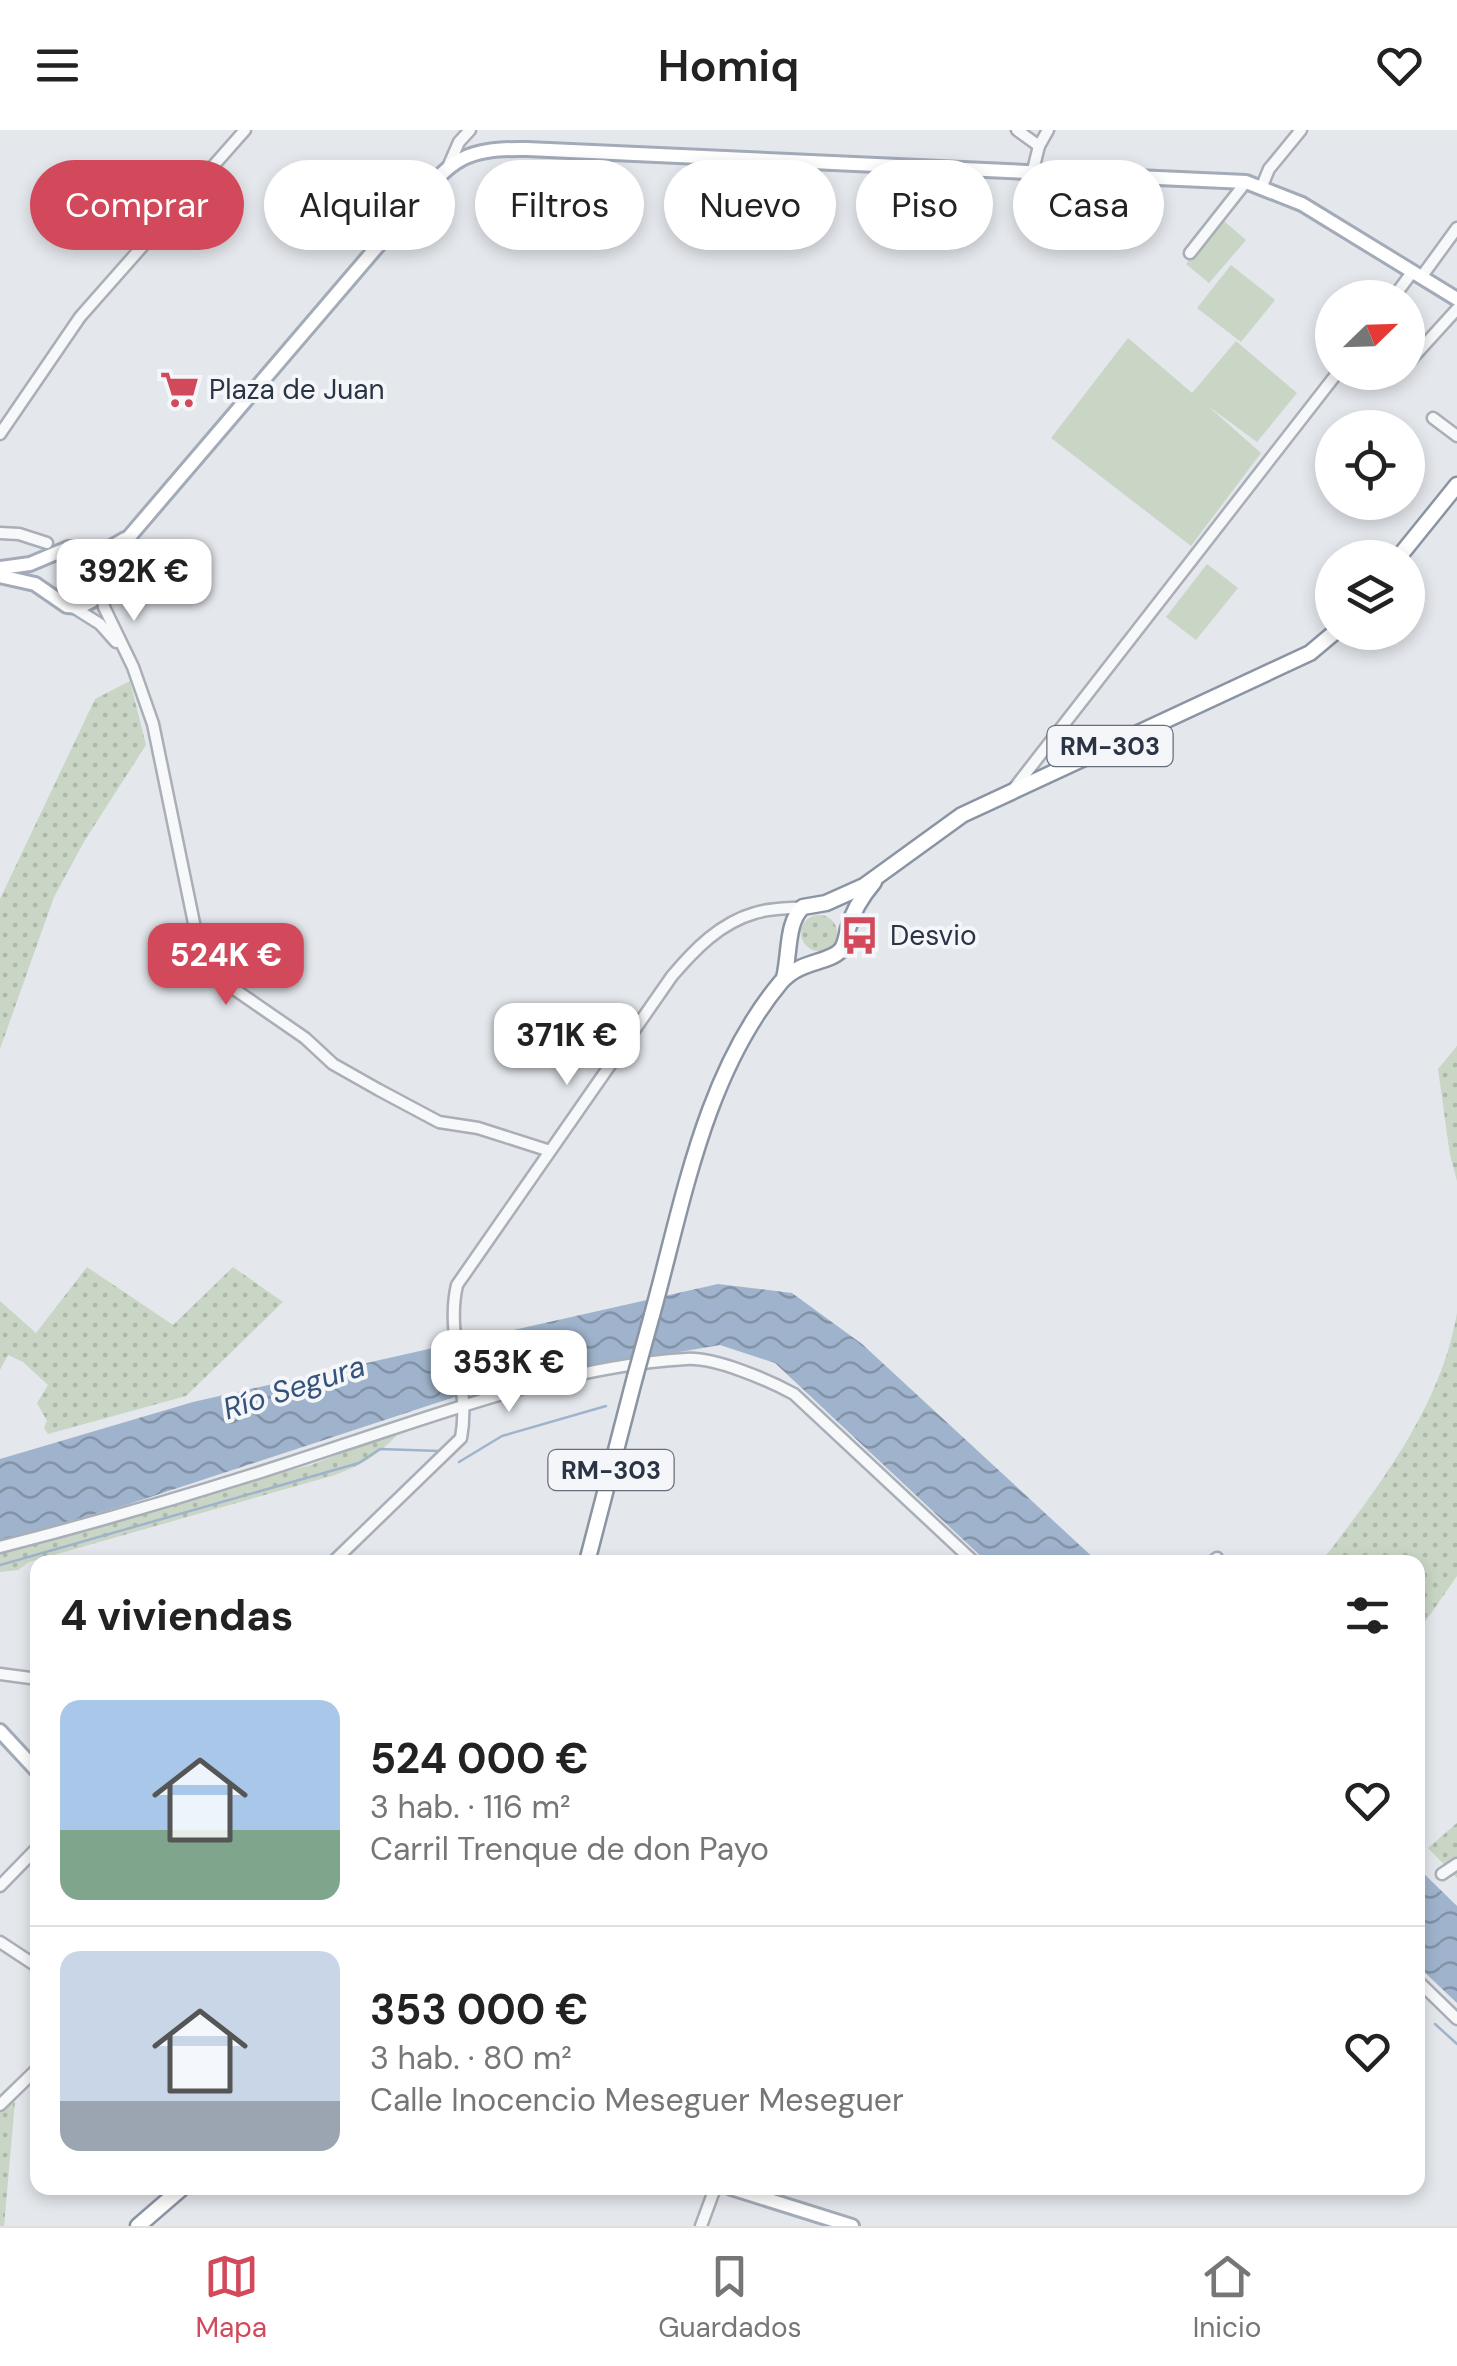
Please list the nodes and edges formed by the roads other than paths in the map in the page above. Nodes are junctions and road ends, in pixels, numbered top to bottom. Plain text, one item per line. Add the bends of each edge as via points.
1 (245, 130) edge
2 (470, 130) edge
3 (1017, 130) edge
4 (1048, 130) edge
5 (1301, 130) edge
6 (1039, 146) junction
7 (451, 160) edge
8 (1036, 160) edge
9 (455, 162) edge
10 (1013, 169) edge
11 (1164, 177) edge
12 (1246, 182) junction
13 (1262, 186) junction
14 (1457, 228) edge
15 (376, 250) edge
16 (1190, 253) dead end
17 (1417, 274) junction
18 (1411, 280) edge
19 (1457, 299) edge
20 (1457, 309) edge
21 (1425, 344) edge
22 (1324, 390) edge
23 (1433, 418) dead end
24 (0, 434) edge
25 (1457, 436) edge
26 (1457, 484) edge
27 (0, 533) edge
28 (129, 537) junction
29 (1412, 540) edge
30 (51, 549) junction
31 (89, 552) junction
32 (2, 569) edge
33 (102, 584) junction
34 (50, 594) junction
35 (73, 607) junction
36 (1315, 649) edge
37 (133, 667) junction
38 (1012, 792) junction
39 (889, 868) junction
40 (826, 903) junction
41 (803, 906) junction
42 (768, 910) junction
43 (848, 930) junction
44 (791, 936) junction
45 (814, 960) junction
46 (784, 978) junction
47 (550, 1151) junction
48 (464, 1406) junction
49 (0, 1548) edge
50 (340, 1555) edge
51 (588, 1555) edge
52 (967, 1555) edge
53 (0, 1674) edge
54 (30, 1678) edge
55 (0, 1731) edge
56 (30, 1763) edge
57 (30, 1855) edge
58 (1457, 1864) edge
59 (1442, 1874) dead end
60 (0, 1886) edge
61 (0, 1942) edge
62 (30, 1962) edge
63 (1425, 1988) edge
64 (1457, 2019) edge
65 (30, 2076) edge
66 (0, 2105) edge
67 (174, 2195) edge
68 (712, 2195) edge
69 (753, 2195) edge
70 (138, 2226) edge
71 (700, 2226) edge
72 (852, 2226) edge

1 - 24 street via 80,316
2 - 7 street
3 - 6 street
4 - 6 street
5 - 13 street
6 - 8 street
9 - 10 main road via 503,148
11 - 12 main road
12 - 13 main road
12 - 16 street
13 - 17 main road
14 - 17 street
15 - 28 main road
17 - 18 street
17 - 19 main road
20 - 21 street
22 - 38 street
23 - 25 street
26 - 29 highway
27 - 30 street
28 - 31 main road
28 - 33 main road
30 - 31 main road
30 - 32 main road
30 - 34 main road via 45,573
31 - 33 main road via 102,565
32 - 34 main road
33 - 35 main road via 86,605
33 - 37 street via 104,607
34 - 35 main road
35 - 37 street via 110,634
36 - 38 highway, RM-303
37 - 47 street via 153,724 202,962 333,1064 379,1090 439,1122
38 - 39 highway, RM-303 via 962,815
39 - 40 highway, RM-303
39 - 43 highway, RM-303 via 868,889
40 - 41 highway, RM-303
40 - 43 highway via 842,912
41 - 42 street
41 - 44 highway, RM-303
42 - 44 street
42 - 47 street via 724,926 690,954
43 - 45 highway, RM-303 via 838,953
44 - 45 highway via 800,953
44 - 46 highway, RM-303
45 - 46 highway, RM-303
46 - 51 highway, RM-303, bridge via 741,1046 710,1114
47 - 48 street via 457,1284 452,1306
48 - 49 street
48 - 50 street via 462,1438
48 - 52 street via 584,1374 691,1358 762,1377 794,1394
53 - 54 street
55 - 56 main road
57 - 60 street
58 - 59 street
61 - 62 street
63 - 64 street
65 - 66 street
67 - 70 highway
68 - 71 street
69 - 72 main road

